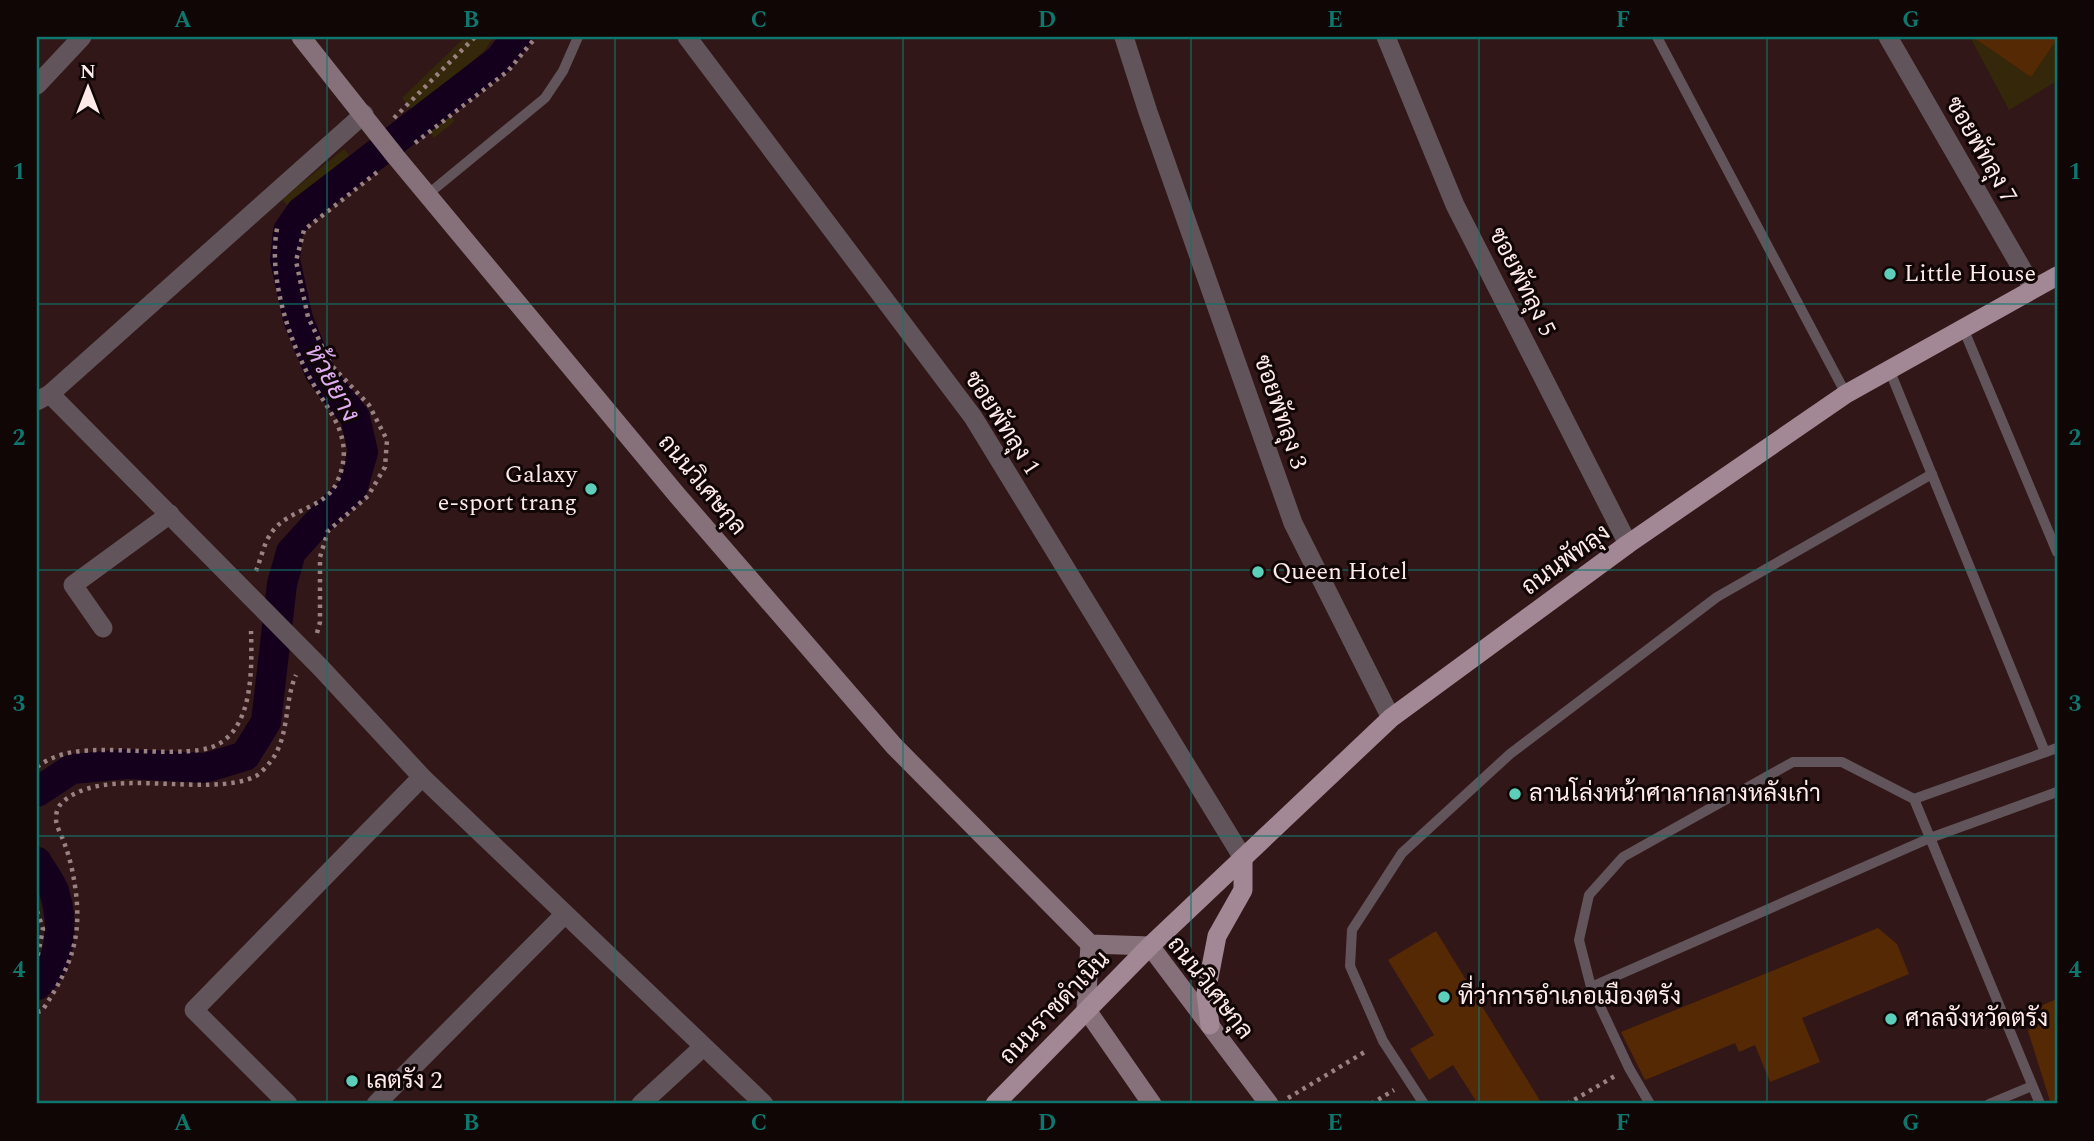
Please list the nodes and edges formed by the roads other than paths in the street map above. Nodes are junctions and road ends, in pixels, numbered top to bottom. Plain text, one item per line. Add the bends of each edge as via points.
1 (82, 37) edge
2 (301, 37) edge
3 (578, 37) edge
4 (687, 37) edge
5 (1124, 37) edge
6 (1386, 37) edge
7 (1657, 37) edge
8 (1888, 37) edge
9 (37, 85) edge
10 (364, 114) junction
11 (422, 188) junction
12 (2057, 276) edge
13 (2033, 288) junction
14 (1963, 328) junction
15 (1889, 369) junction
16 (1846, 394) junction
17 (43, 397) edge
18 (1932, 474) junction
19 (170, 514) junction
20 (1628, 544) junction
21 (2057, 552) edge
22 (103, 628) dead end
23 (1391, 718) junction
24 (2057, 748) edge
25 (2045, 752) junction
26 (422, 777) junction
27 (2057, 792) edge
28 (1914, 799) junction
29 (1930, 838) junction
30 (1243, 858) junction
31 (564, 915) junction
32 (1090, 944) junction
33 (1150, 946) junction
34 (1591, 987) junction
35 (1086, 1009) junction
36 (1210, 1025) junction
37 (704, 1046) junction
38 (2032, 1086) junction
39 (288, 1104) edge
40 (376, 1104) edge
41 (641, 1104) edge
42 (764, 1104) edge
43 (995, 1104) edge
44 (1152, 1104) edge
45 (1269, 1104) edge
46 (1424, 1104) edge
47 (1650, 1104) edge
48 (1989, 1104) edge
49 (2040, 1104) edge

1 - 9 street
2 - 10 main road, ถนนวิเศษกุล
3 - 11 lane via 545,98
4 - 30 street, ซอยพัทลุง 1 via 973,417
5 - 23 street, ซอยพัทลุง 3 via 1293,523
6 - 20 street, ซอยพัทลุง 5 via 1455,205
7 - 16 lane
8 - 13 street, ซอยพัทลุง 7
10 - 11 main road, ถนนวิเศษกุล
10 - 17 street
11 - 32 main road, ถนนวิเศษกุล via 677,495 894,746
12 - 13 main road, ถนนพัทลุง
13 - 14 main road, ถนนพัทลุง
14 - 15 main road, ถนนพัทลุง
14 - 21 lane
15 - 16 main road, ถนนพัทลุง
15 - 18 lane
16 - 20 main road, ถนนพัทลุง
17 - 19 street
18 - 25 lane
18 - 46 lane via 1717,597 1510,754 1402,853 1352,929 1350,966 1383,1041
19 - 22 street via 73,585
19 - 26 street
20 - 23 main road, ถนนพัทลุง
23 - 30 main road, ถนนพัทลุง
24 - 25 lane
25 - 28 lane
26 - 31 street
26 - 39 street via 194,1010
27 - 29 lane
28 - 29 lane
28 - 34 lane via 1842,762 1793,762 1623,858 1589,895 1579,940
29 - 34 lane
29 - 38 lane
30 - 33 main road, ถนนพัทลุง
30 - 36 main road via 1243,890 1217,936 1206,993
31 - 37 street
31 - 40 street
32 - 33 main road, ถนนวิเศษกุล
32 - 35 main road
33 - 35 main road, ถนนราชดำเนิน
33 - 36 main road, ถนนวิเศษกุล
34 - 47 lane
35 - 43 main road, ถนนราชดำเนิน
35 - 44 main road
36 - 45 main road, ถนนวิเศษกุล
37 - 41 street
37 - 42 street
38 - 48 lane
38 - 49 lane

